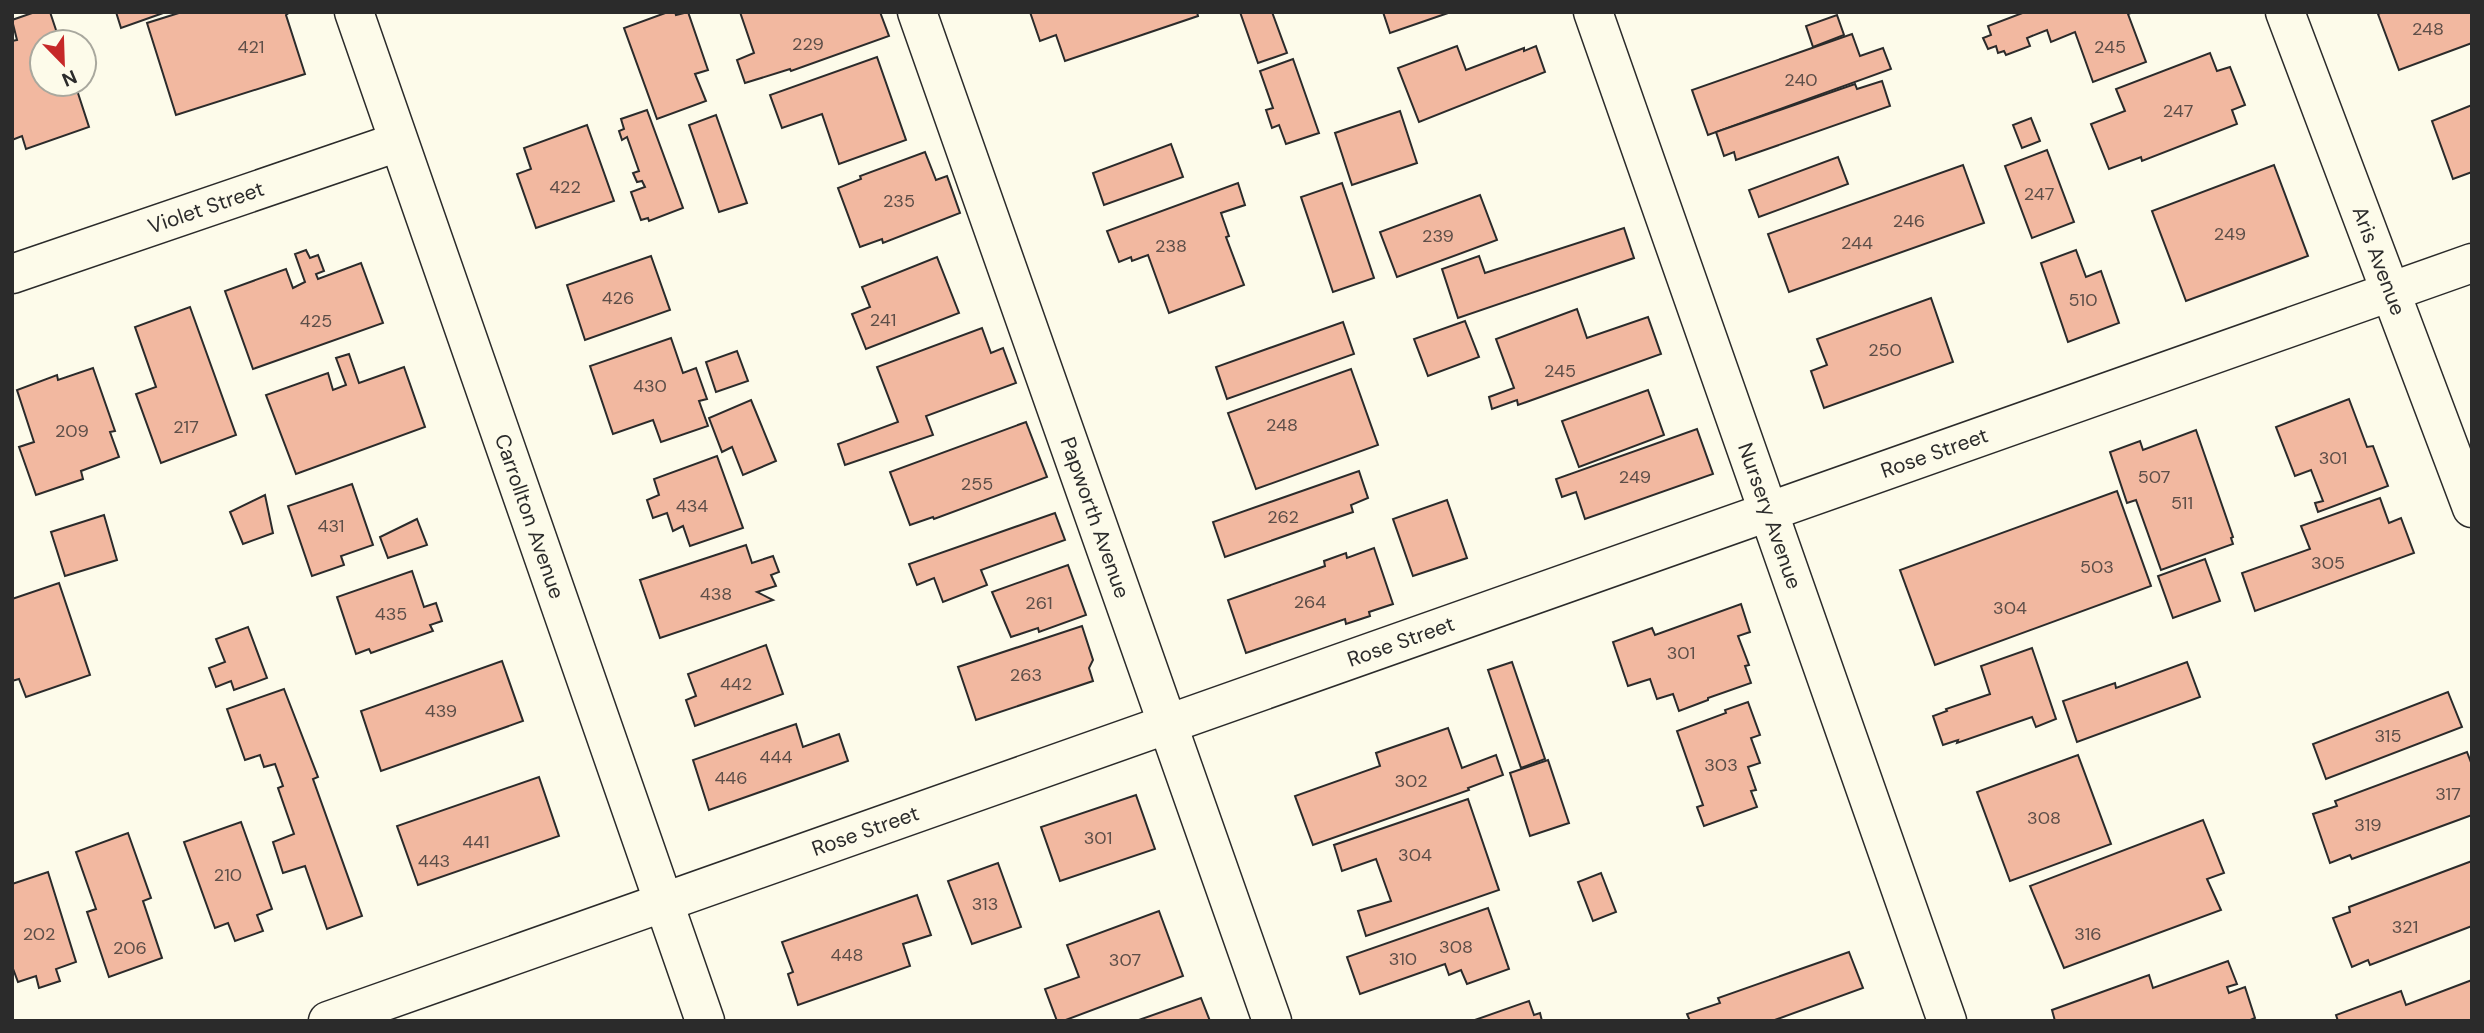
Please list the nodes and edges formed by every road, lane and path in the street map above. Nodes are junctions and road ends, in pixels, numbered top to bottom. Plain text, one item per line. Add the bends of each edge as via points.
1 (354, 12) edge
2 (917, 12) edge
3 (1593, 12) edge
4 (2285, 12) edge
5 (398, 142) junction
6 (2472, 263) edge
7 (12, 274) edge
8 (2390, 292) junction
9 (2472, 508) edge
10 (1767, 512) junction
11 (1168, 724) junction
12 (664, 902) junction
13 (328, 1021) edge
14 (705, 1021) edge
15 (1272, 1021) edge
16 (1947, 1021) edge

1 - 5 street, Carrollton Avenue
2 - 11 street, Papworth Avenue
3 - 10 street, Nursery Avenue
4 - 8 street, Aris Avenue
5 - 7 street, Violet Street
5 - 12 street, Carrollton Avenue
6 - 8 street, Rose Street
8 - 9 street, Aris Avenue
8 - 10 street, Rose Street
10 - 11 street, Rose Street
10 - 16 street, Nursery Avenue
11 - 12 street, Rose Street
11 - 15 street, Papworth Avenue
12 - 13 street, Rose Street
12 - 14 street, Carrollton Avenue

